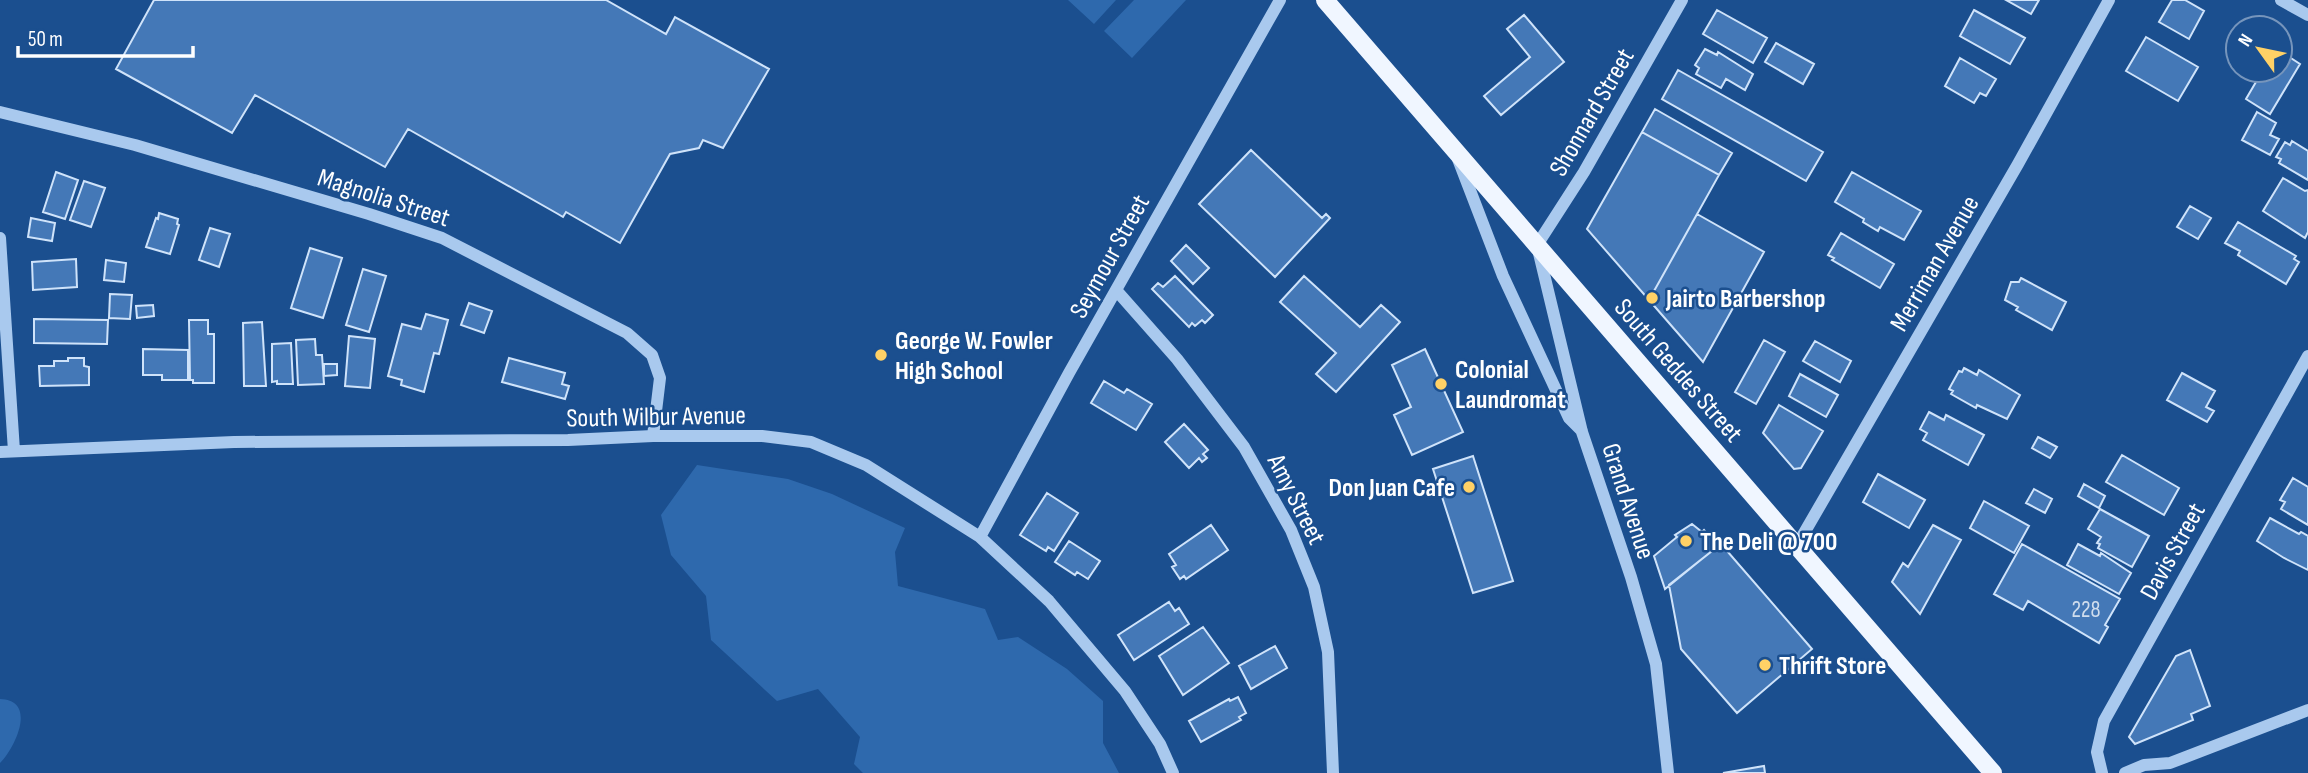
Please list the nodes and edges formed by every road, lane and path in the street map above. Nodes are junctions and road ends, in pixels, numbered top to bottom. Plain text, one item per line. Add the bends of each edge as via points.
1 (1280, 0) edge
2 (1325, 0) edge
3 (1682, 0) edge
4 (2109, 0) edge
5 (2281, 0) edge
6 (2308, 15) edge
7 (0, 112) edge
8 (1455, 152) junction
9 (0, 238) edge
10 (1537, 245) junction
11 (1116, 290) junction
12 (2308, 356) edge
13 (1582, 432) junction
14 (653, 436) junction
15 (14, 451) junction
16 (0, 452) edge
17 (981, 537) junction
18 (1797, 547) junction
19 (2308, 710) edge
20 (2170, 763) junction
21 (1173, 773) edge
22 (1333, 773) edge
23 (1668, 773) edge
24 (1993, 773) edge
25 (2102, 773) edge
26 (2125, 773) edge
27 (2158, 773) edge

1 - 11 street, Seymour Street
2 - 8 main road, South Geddes Street
3 - 10 street, Shonnard Street
4 - 18 street, Merriman Avenue
5 - 6 street
7 - 14 street, Magnolia Street via 135,145 442,238 627,333 652,355 660,378
8 - 10 main road, South Geddes Street
8 - 13 street via 1503,276 1569,418
9 - 15 street
10 - 13 street, Grand Avenue
10 - 18 main road, South Geddes Street
11 - 17 street, Seymour Street
11 - 22 street, Amy Street via 1177,359 1244,447 1291,530 1314,587 1328,652
12 - 25 street, Davis Street via 2104,721 2097,752
13 - 23 street, Grand Avenue via 1656,664
14 - 15 street, South Wilbur Avenue via 234,442
14 - 17 street, South Wilbur Avenue via 762,436 811,442 866,466
15 - 16 street, South Wilbur Avenue
17 - 21 street, South Wilbur Avenue via 1049,601 1125,691
18 - 24 main road, South Geddes Street
19 - 20 street
20 - 26 street via 2144,765
20 - 27 street

